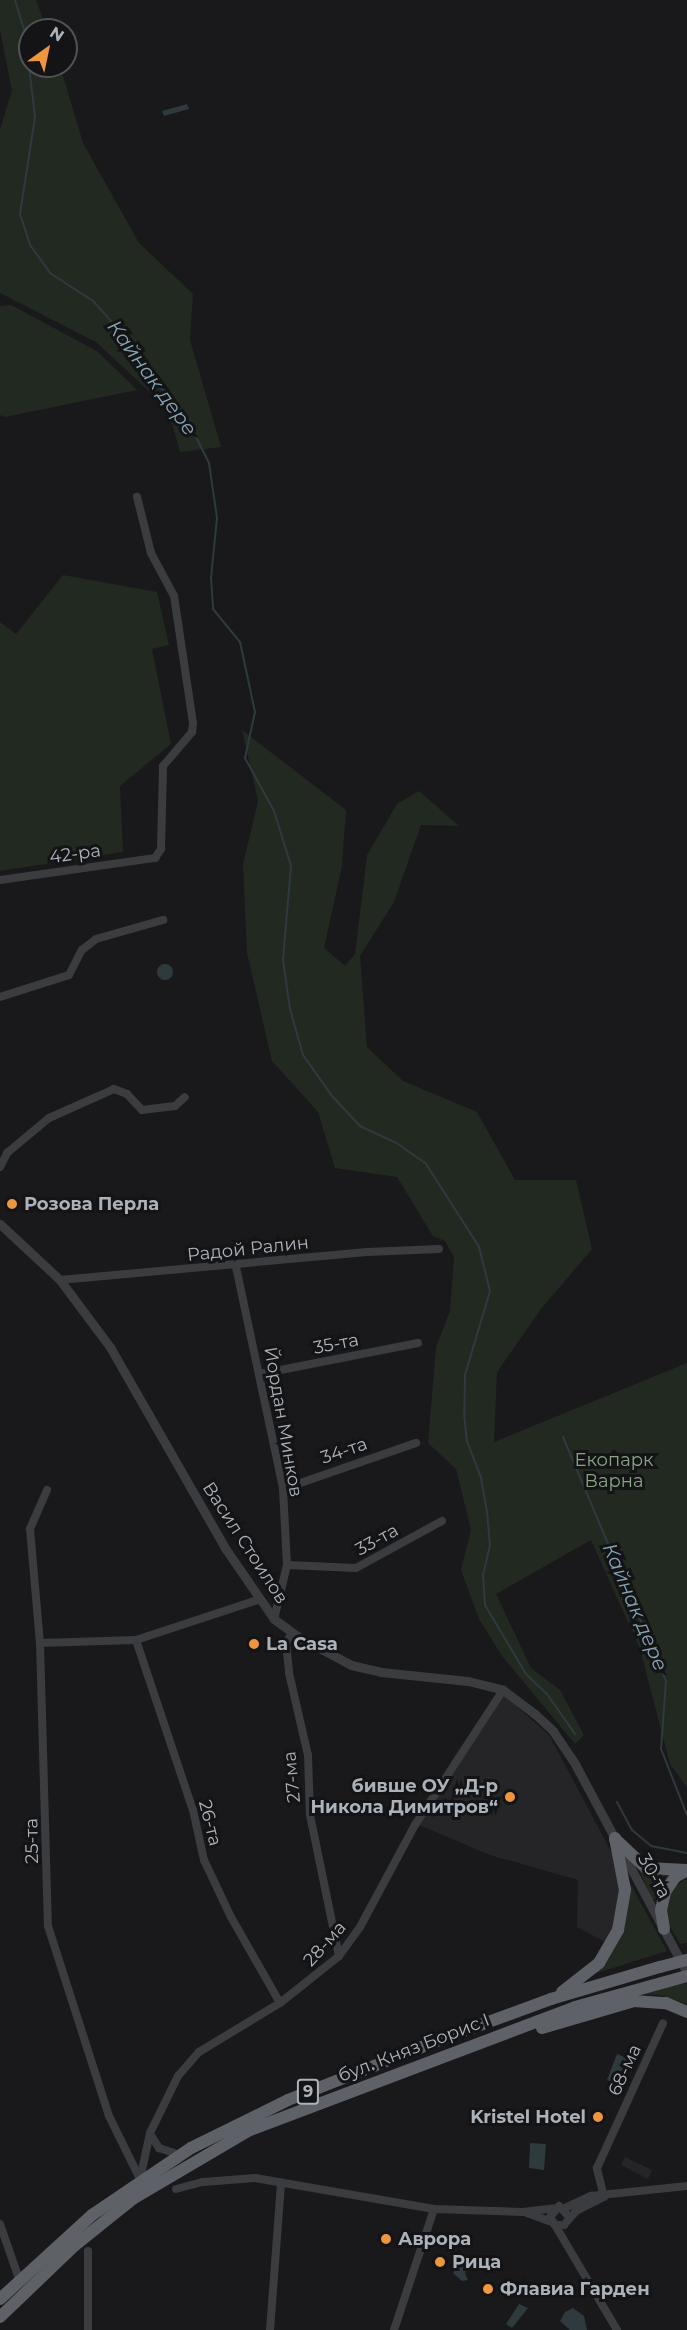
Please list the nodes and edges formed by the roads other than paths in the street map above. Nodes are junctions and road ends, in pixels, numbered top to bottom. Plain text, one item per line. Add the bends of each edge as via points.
1 (137, 497) dead end
2 (0, 880) edge
3 (163, 920) dead end
4 (0, 997) edge
5 (185, 1097) dead end
6 (0, 1167) edge
7 (0, 1224) edge
8 (439, 1249) dead end
9 (236, 1267) junction
10 (60, 1280) junction
11 (418, 1343) dead end
12 (260, 1374) junction
13 (416, 1443) dead end
14 (283, 1489) junction
15 (47, 1490) dead end
16 (442, 1521) dead end
17 (287, 1565) junction
18 (258, 1600) junction
19 (274, 1619) junction
20 (292, 1633) junction
21 (136, 1640) junction
22 (40, 1643) junction
23 (503, 1690) junction
24 (615, 1838) junction
25 (687, 1870) edge
26 (664, 1929) junction
27 (339, 1956) junction
28 (687, 1960) edge
29 (687, 1974) edge
30 (551, 1999) junction
31 (280, 2003) junction
32 (687, 2012) edge
33 (663, 2023) dead end
34 (375, 2083) junction
35 (150, 2133) junction
36 (178, 2154) junction
37 (140, 2179) junction
38 (281, 2182) junction
39 (687, 2186) edge
40 (176, 2188) dead end
41 (664, 2188) junction
42 (687, 2192) edge
43 (604, 2196) junction
44 (554, 2208) junction
45 (565, 2208) junction
46 (434, 2209) junction
47 (523, 2212) junction
48 (568, 2220) junction
49 (0, 2224) edge
50 (554, 2224) junction
51 (571, 2247) junction
52 (88, 2251) dead end
53 (19, 2279) junction
54 (0, 2299) edge
55 (0, 2317) edge
56 (88, 2330) edge
57 (270, 2330) edge
58 (394, 2330) edge
59 (617, 2330) edge

1 - 2 street, 42-ра via 151,553 174,596 193,723 192,732 163,766 161,849 154,858
3 - 4 street via 96,939 81,951 69,975
5 - 6 street via 175,1106 142,1110 127,1094 114,1089 49,1119 7,1153
7 - 10 street, Васил Стоилов
8 - 9 street, Радой Ралин via 367,1252
9 - 10 street, Радой Ралин
9 - 12 street, Йордан Минков
10 - 18 street, Васил Стоилов via 128,1375
11 - 12 street, 35-та
12 - 14 street, Йордан Минков
13 - 14 street, 34-та
14 - 17 street, Йордан Минков
15 - 22 street, 25-та via 30,1529
16 - 17 street, 33-та via 356,1568
17 - 19 street, Йордан Минков
18 - 19 street, Васил Стоилов
18 - 21 street
19 - 20 street, Васил Стоилов
20 - 23 street, Васил Стоилов via 351,1665 468,1681
20 - 27 street, 27-ма via 286,1643 288,1673 308,1755 309,1815
21 - 22 street
21 - 31 street, 26-та via 193,1810 204,1860
22 - 37 street, 25-та via 48,1926 109,2116
23 - 24 street, Васил Стоилов via 553,1731
23 - 27 street, 28-ма via 415,1825 360,1927
24 - 25 highway via 646,1868
24 - 26 street, 30-та
24 - 30 highway via 625,1890 618,1930 599,1963
25 - 26 highway via 675,1877 665,1892 661,1910
26 - 29 street, 30-та
27 - 31 street, 28-ма
28 - 30 highway, бул. Княз Борис I / 9, bridge
29 - 34 highway, бул. Княз Борис I / 9 via 574,2007
30 - 36 highway, бул. Княз Борис I / 9 via 316,2088
31 - 35 street, 28-ма via 199,2052 166,2095
32 - 34 highway via 657,2001 618,2003
33 - 43 street, 68-ма via 597,2168
34 - 55 highway, бул. Княз Борис I / 9 via 250,2130 146,2188 74,2246
35 - 36 street via 159,2148
35 - 37 street, 28-ма
36 - 37 highway, бул. Княз Борис I / 9
37 - 53 highway, бул. Княз Борис I / 9 via 77,2227
38 - 40 street via 226,2180
38 - 46 street
38 - 57 street
39 - 41 street
41 - 42 street
41 - 43 street
43 - 45 street via 591,2196
43 - 48 street
44 - 45 street
44 - 47 street
44 - 50 street via 550,2217
45 - 48 street
46 - 47 street
46 - 58 street
47 - 50 street
48 - 50 street
48 - 51 street
49 - 53 street
50 - 51 street
51 - 59 street
52 - 56 street
53 - 54 highway, бул. Княз Борис I / 9

